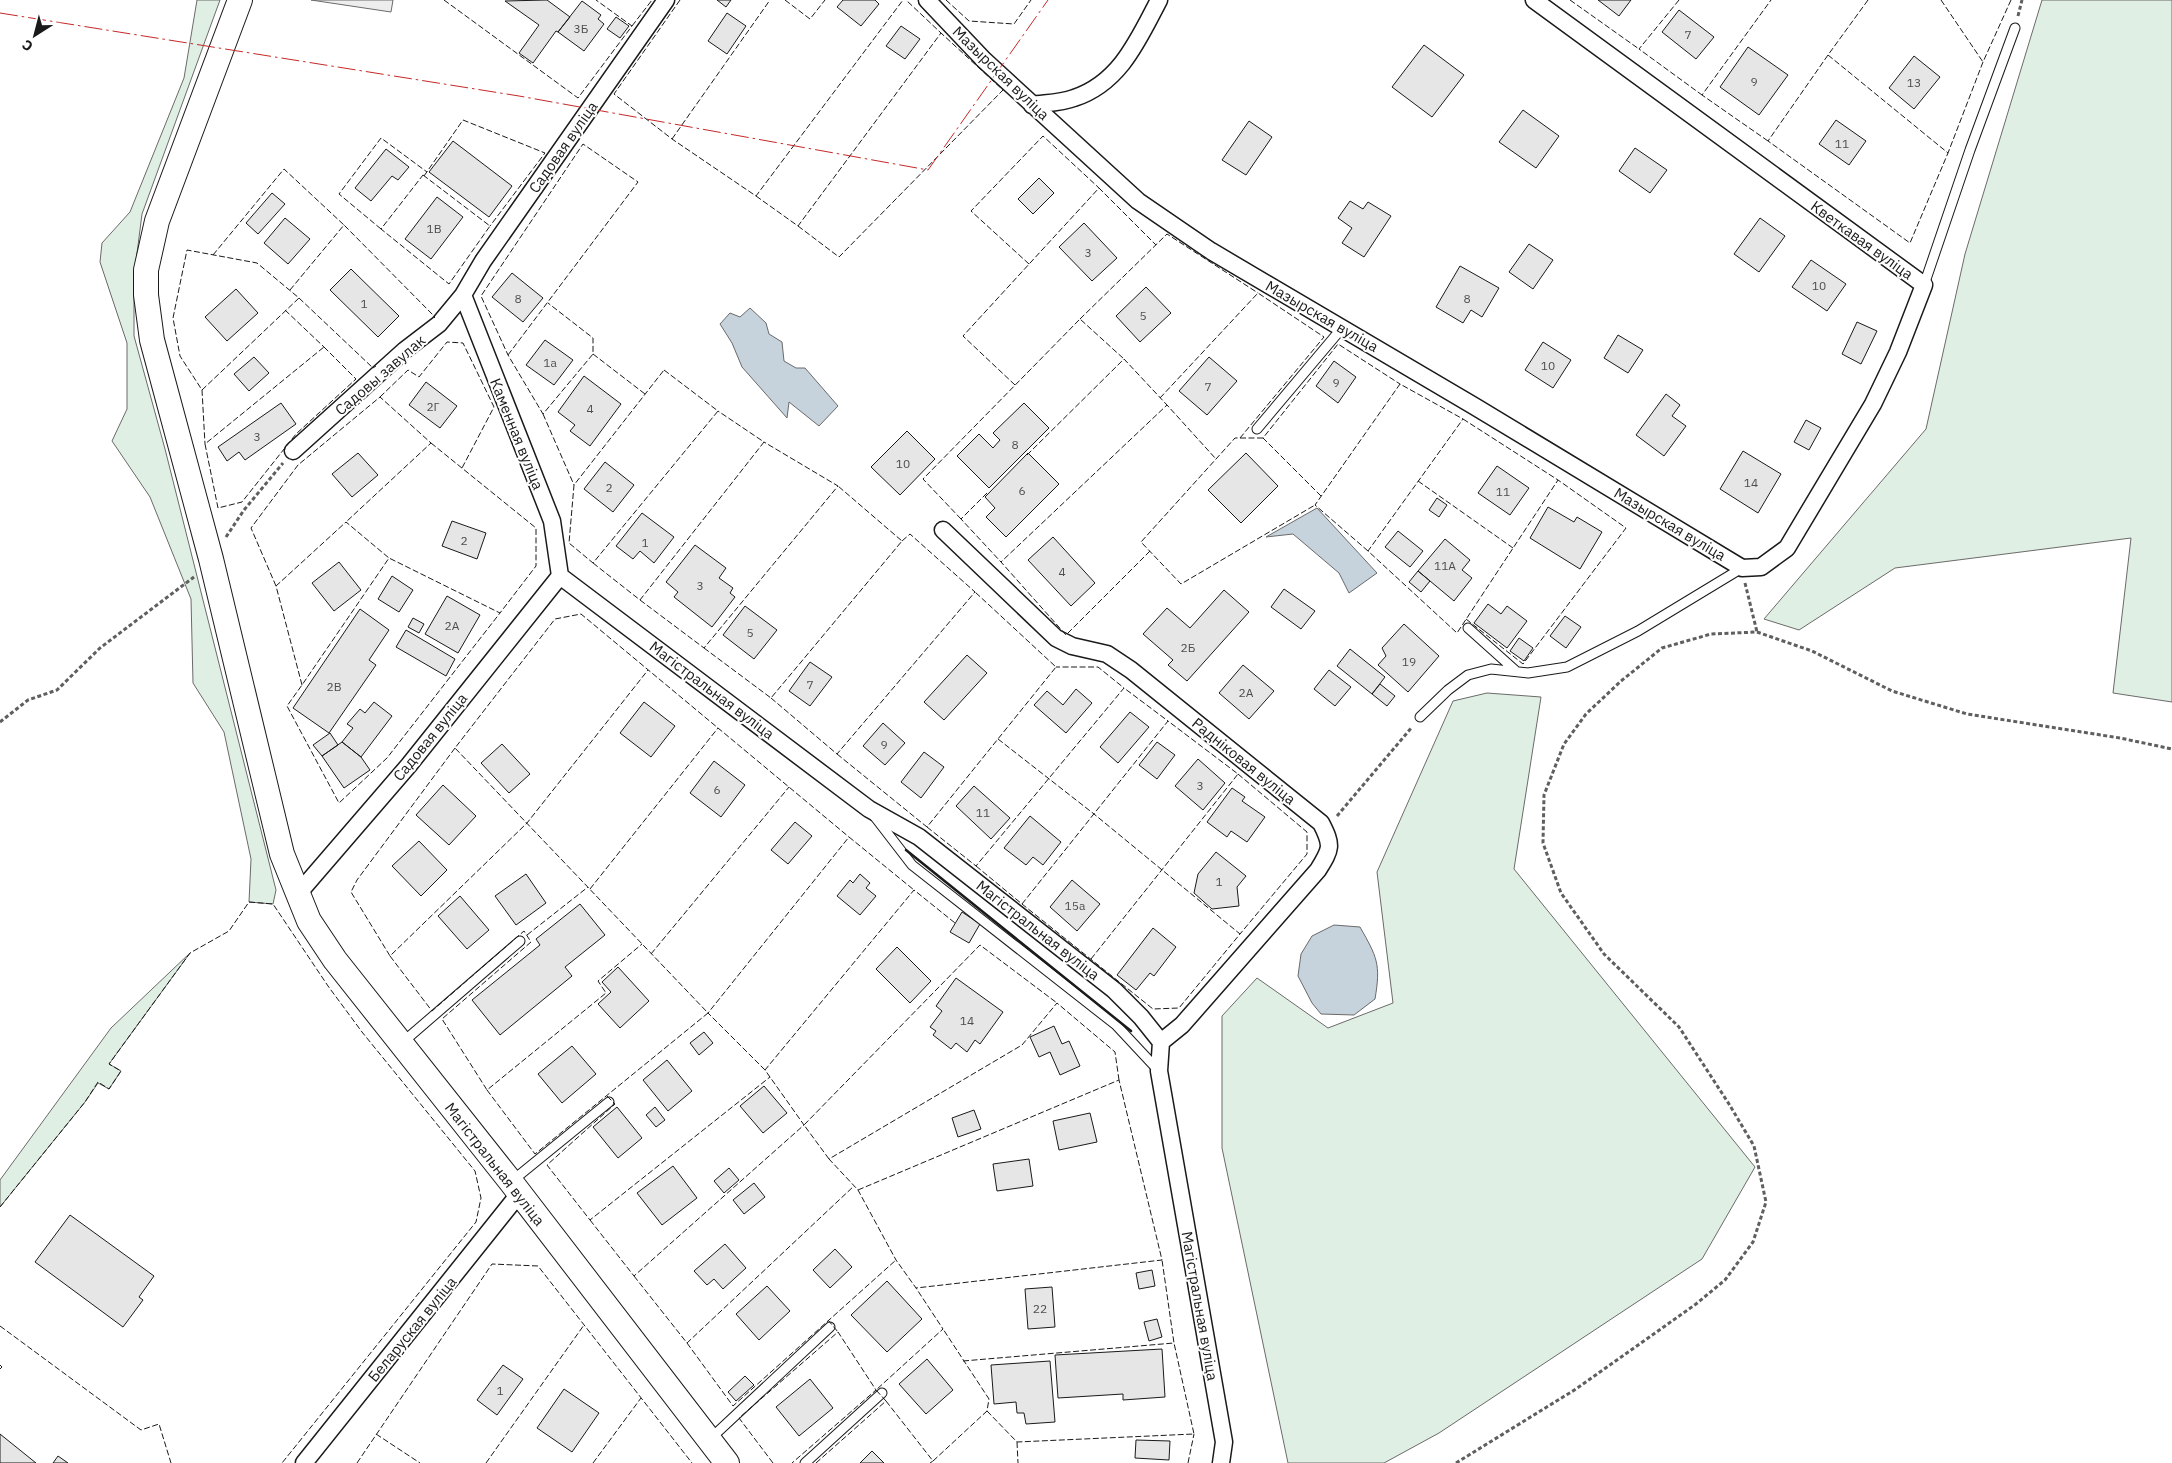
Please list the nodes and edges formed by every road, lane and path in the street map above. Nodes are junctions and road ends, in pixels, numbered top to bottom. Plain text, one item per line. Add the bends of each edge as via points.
1 (240, 0) edge
2 (666, 0) edge
3 (927, 0) edge
4 (1159, 0) edge
5 (1534, 0) edge
6 (2016, 28) dead end
7 (1032, 105) junction
8 (1924, 285) junction
9 (463, 295) junction
10 (1342, 328) junction
11 (1257, 429) dead end
12 (293, 451) joint
13 (943, 530) dead end
14 (211, 559) junction
15 (1761, 567) joint
16 (1742, 568) junction
17 (560, 576) junction
18 (1468, 628) dead end
19 (1757, 632) junction
20 (1516, 672) junction
21 (1420, 717) joint
22 (0, 722) edge
23 (2172, 749) edge
24 (869, 808) junction
25 (1325, 830) junction
26 (298, 895) junction
27 (520, 941) dead end
28 (1161, 1042) junction
29 (400, 1044) junction
30 (1159, 1071) junction
31 (609, 1102) dead end
32 (515, 1188) junction
33 (830, 1327) dead end
34 (882, 1393) dead end
35 (710, 1440) junction
36 (304, 1463) edge
37 (727, 1463) edge
38 (805, 1463) edge
39 (1221, 1463) edge
40 (1456, 1463) edge

1 - 14 street, Магістральная вуліца via 157,220 146,270 152,340
2 - 9 street, Садовая вуліца via 483,261
3 - 7 street, Мазырская вуліца
4 - 7 street via 1130,56 1103,85 1073,99
5 - 8 street, Кветкавая вуліца
6 - 8 lane
7 - 10 street, Мазырская вуліца via 1138,201 1211,251
8 - 15 street, Кветкавая вуліца via 1894,361 1820,494 1787,548
9 - 12 street, Садовы завулак via 439,324 405,350
9 - 17 street, Каменная вуліца via 552,521
10 - 11 lane
10 - 16 street, Мазырская вуліца
12 - 14 path via 244,510
13 - 25 street, Радніковая вуліца via 1056,638 1072,646 1106,654 1131,670
14 - 22 path via 194,578 100,648 56,690 28,700
14 - 26 street, Магістральная вуліца via 282,854
15 - 16 street, Мазырская вуліца
16 - 19 path
16 - 20 lane via 1638,631 1566,667
17 - 24 street, Магістральная вуліца
17 - 26 street, Садовая вуліца via 409,765
18 - 20 lane
19 - 23 path via 1812,650 1892,691 1967,714
19 - 40 path via 1711,634 1662,648 1586,714 1564,744 1544,795 1543,844 1561,892 1604,954 1679,1027 1754,1146 1766,1202 1753,1242 1725,1280 1696,1304 1576,1388
20 - 21 lane via 1491,669 1468,674
21 - 25 path
24 - 28 street, Магістральная вуліца via 920,836 1114,990 1141,1016
24 - 30 lane via 912,865 1116,1025
25 - 28 street via 1330,840 1329,851 1318,870 1182,1025
26 - 29 street, Магістральная вуліца via 309,921 335,960
27 - 29 lane
28 - 30 street, Магістральная вуліца
29 - 32 street, Магістральная вуліца
30 - 39 street, Магістральная вуліца via 1224,1442
31 - 32 lane
32 - 35 street, Магістральная вуліца
32 - 36 street, Беларуская вуліца
33 - 35 lane
34 - 38 lane
35 - 37 street, Магістральная вуліца

